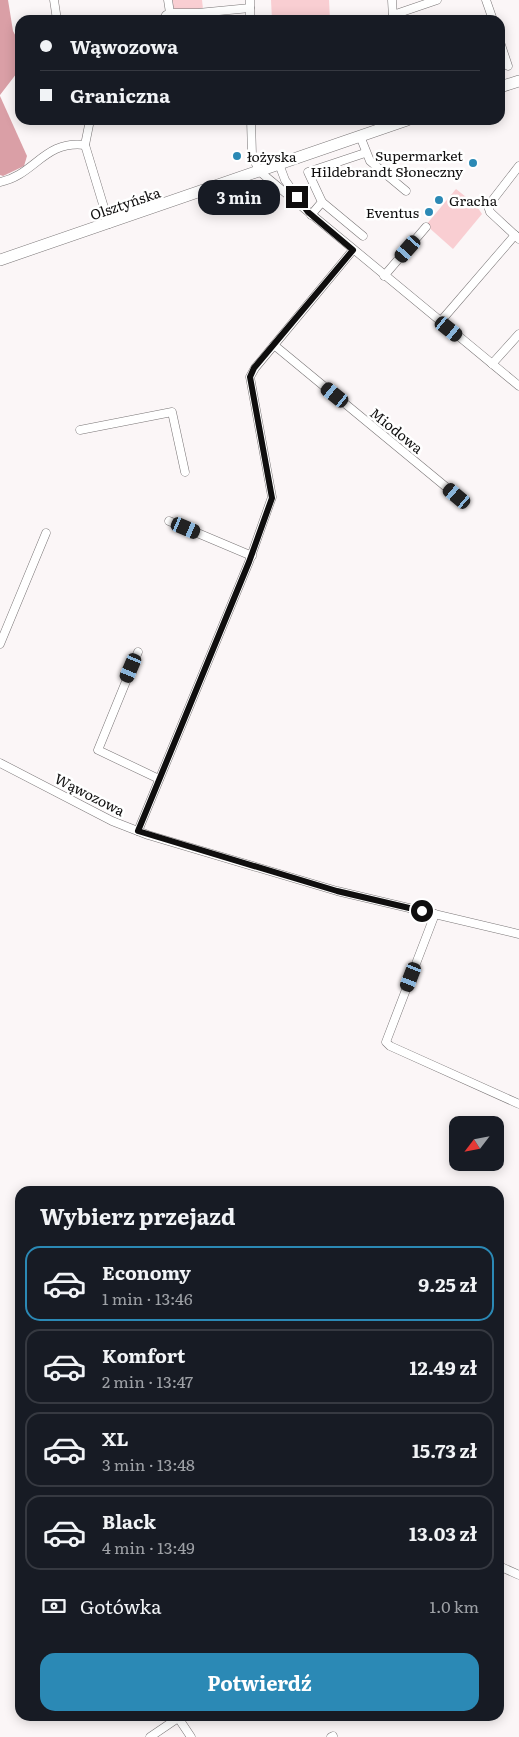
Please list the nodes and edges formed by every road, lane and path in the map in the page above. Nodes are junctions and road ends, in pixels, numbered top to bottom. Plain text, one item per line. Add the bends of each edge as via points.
1 (54, 0) edge
2 (168, 0) edge
3 (392, 0) edge
4 (437, 0) edge
5 (486, 0) edge
6 (250, 4) edge
7 (170, 12) junction
8 (56, 15) edge
9 (166, 15) edge
10 (393, 15) edge
11 (398, 15) edge
12 (490, 15) edge
13 (505, 57) edge
14 (508, 66) dead end
15 (519, 80) edge
16 (505, 85) edge
17 (89, 125) edge
18 (252, 125) edge
19 (392, 125) edge
20 (360, 136) junction
21 (85, 145) junction
22 (365, 153) junction
23 (280, 164) junction
24 (519, 166) edge
25 (259, 171) junction
26 (0, 182) edge
27 (406, 191) dead end
28 (322, 202) junction
29 (310, 214) junction
30 (109, 224) junction
31 (426, 227) dead end
32 (363, 236) dead end
33 (517, 237) edge
34 (353, 250) junction
35 (0, 260) edge
36 (384, 276) junction
37 (440, 322) junction
38 (519, 334) edge
39 (274, 345) junction
40 (492, 364) junction
41 (519, 386) edge
42 (80, 430) dead end
43 (185, 472) dead end
44 (457, 496) dead end
45 (169, 521) dead end
46 (46, 533) dead end
47 (252, 556) junction
48 (0, 644) edge
49 (138, 652) dead end
50 (0, 763) edge
51 (159, 779) junction
52 (138, 831) junction
53 (435, 914) junction
54 (519, 934) edge
55 (519, 1104) edge
56 (504, 1568) edge
57 (519, 1575) edge
58 (172, 1721) edge
59 (181, 1721) edge
60 (150, 1737) edge
61 (191, 1737) edge

1 - 8 street
2 - 7 street
3 - 10 street
4 - 11 street
5 - 12 street
6 - 7 street via 198,13
7 - 9 street
13 - 14 street
15 - 16 street
17 - 21 street
18 - 25 street via 252,155
19 - 20 street, Olsztyńska
20 - 22 street
20 - 23 street, Olsztyńska
21 - 26 street via 61,146 51,150 23,173
21 - 30 street
22 - 27 street
22 - 28 street via 308,172
23 - 25 street, Olsztyńska
23 - 29 street via 285,180
24 - 33 street via 488,206 490,212
25 - 29 street
25 - 30 street, Olsztyńska
28 - 29 street
28 - 32 street
29 - 34 street
30 - 35 street, Olsztyńska
31 - 36 street
33 - 37 street
34 - 36 street
34 - 39 street
36 - 37 street
37 - 40 street
38 - 40 street
39 - 44 street, Miodowa
39 - 47 street via 250,377 272,498
40 - 41 street
42 - 43 street via 172,412
45 - 47 street
46 - 48 street
47 - 51 street
49 - 51 street via 98,750
50 - 52 street, Wąwozowa via 112,821
51 - 52 street
52 - 53 street, Wąwozowa via 337,891
53 - 54 street, Wąwozowa
53 - 55 street via 386,1042
56 - 57 street
58 - 60 street
59 - 61 street

